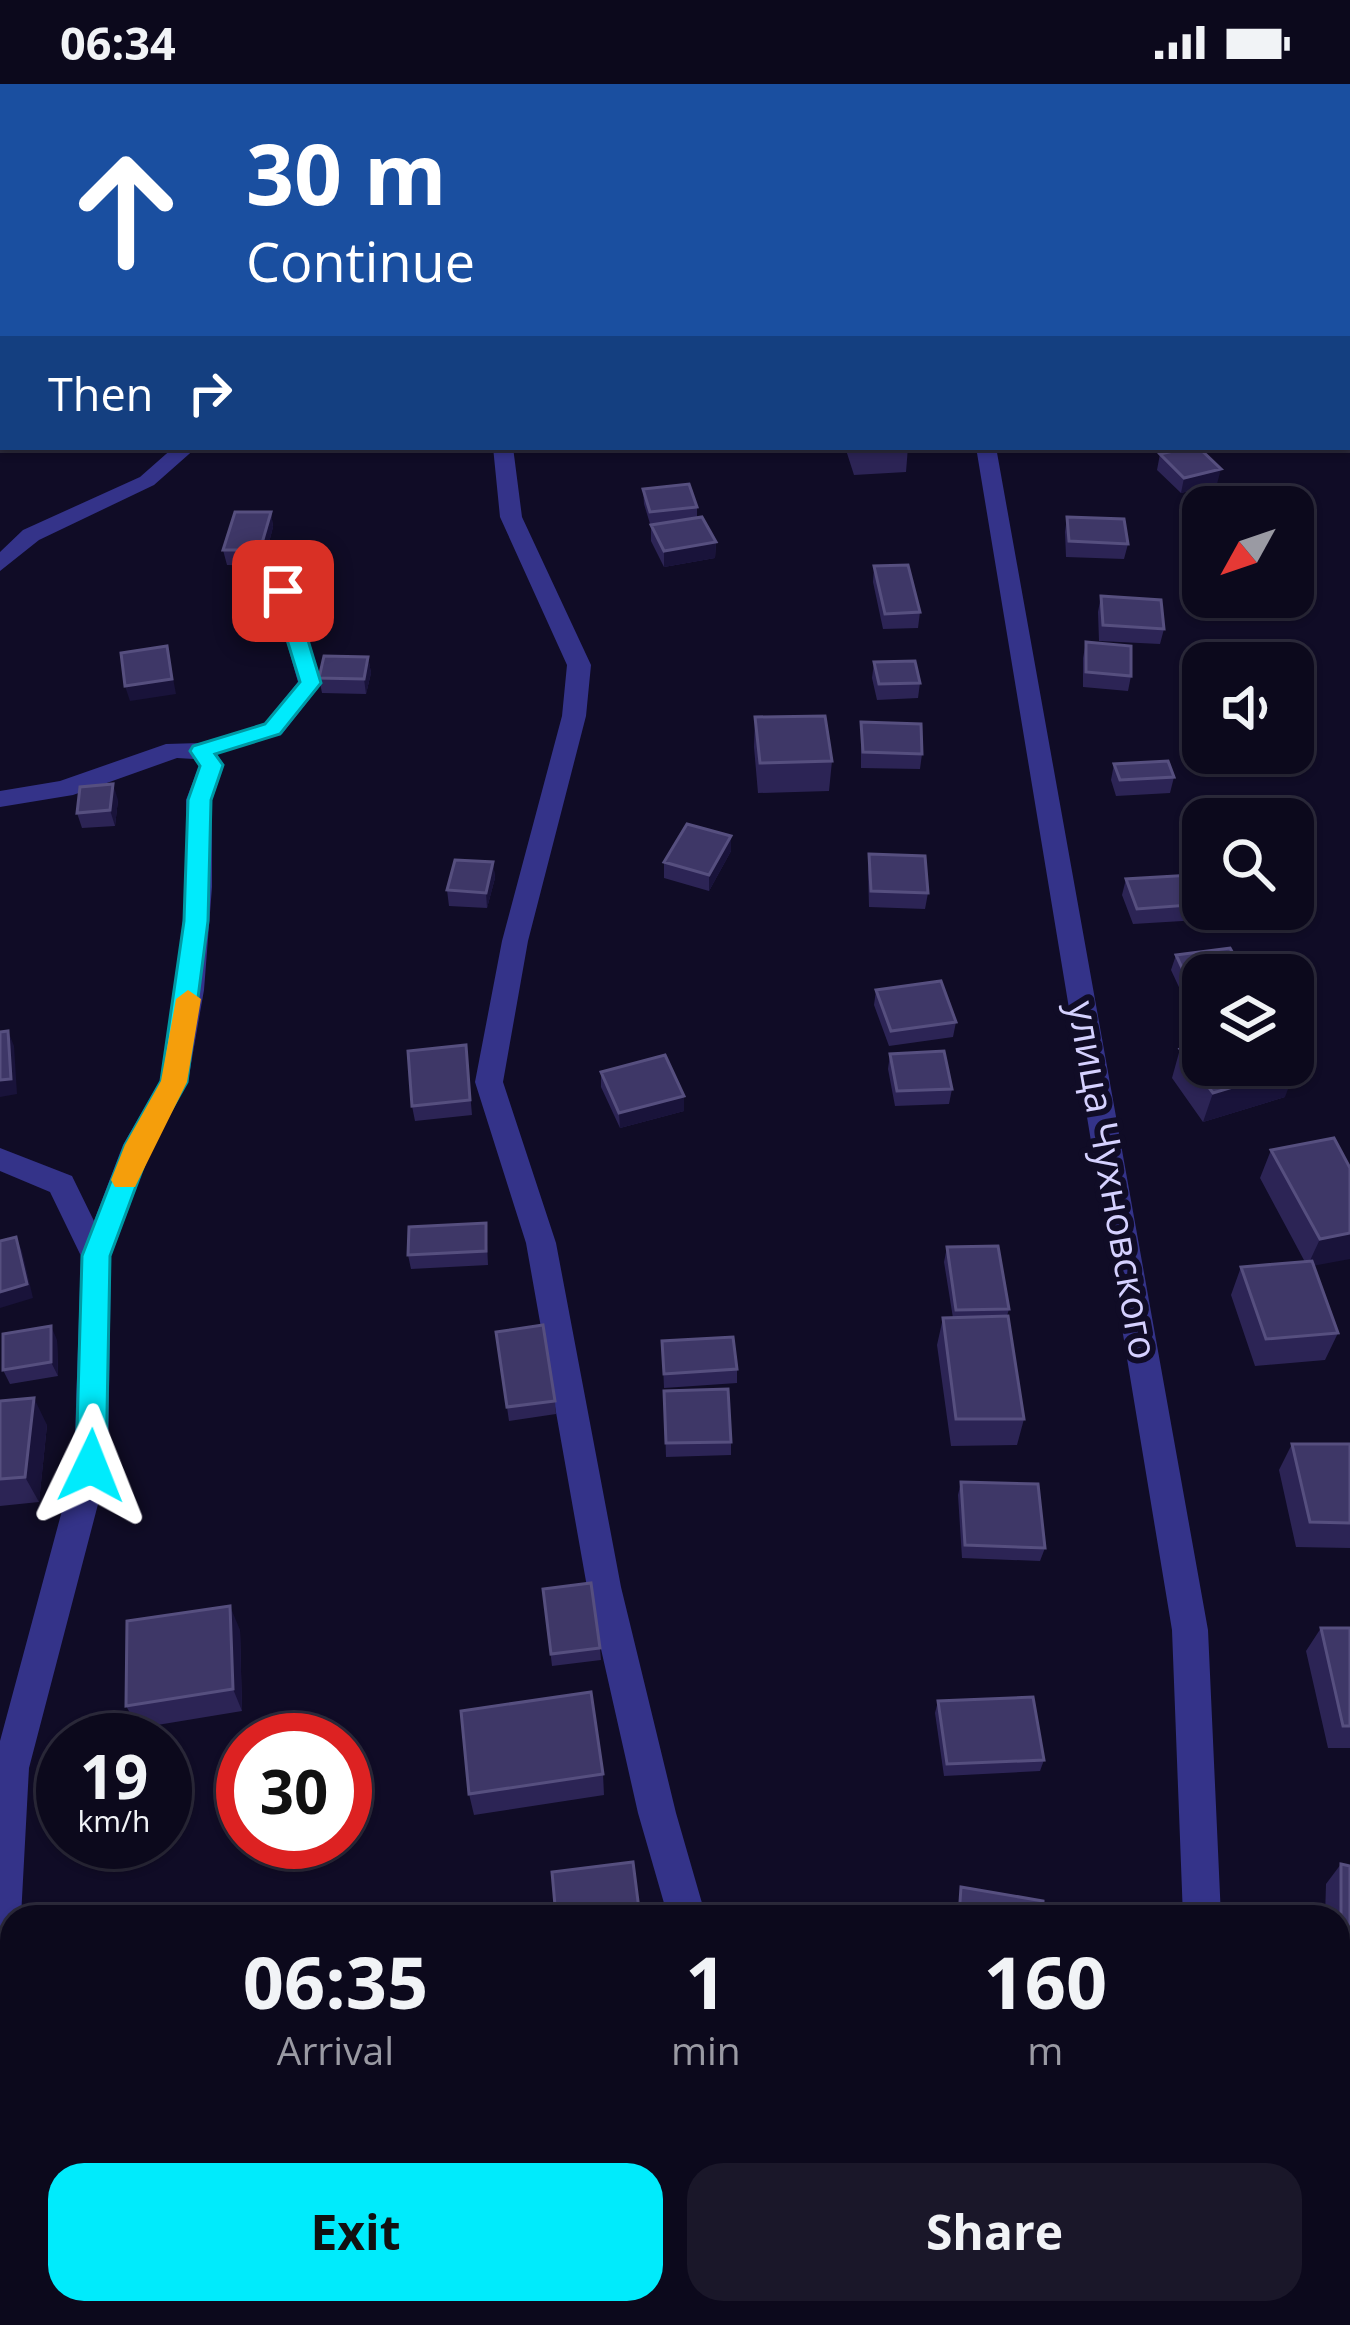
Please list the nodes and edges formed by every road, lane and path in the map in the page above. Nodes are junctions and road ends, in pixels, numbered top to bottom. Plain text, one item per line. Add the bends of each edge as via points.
1 (184, 450) edge
2 (502, 450) edge
3 (987, 450) edge
4 (0, 564) edge
5 (283, 591) dead end
6 (201, 751) junction
7 (0, 799) edge
8 (0, 1159) edge
9 (96, 1256) junction
10 (2, 1905) edge
11 (684, 1905) edge
12 (1201, 1905) edge

1 - 4 street via 147,482 31,535
2 - 11 street via 511,517 579,665 489,1082 541,1243 604,1587
3 - 12 street, улица Чухновского via 1190,1630
5 - 6 street via 310,683 273,729
6 - 7 street via 175,749 64,789
6 - 9 street via 212,765 200,800 196,928 174,1082 138,1145
8 - 9 street via 61,1184
9 - 10 street via 91,1466 11,1768

